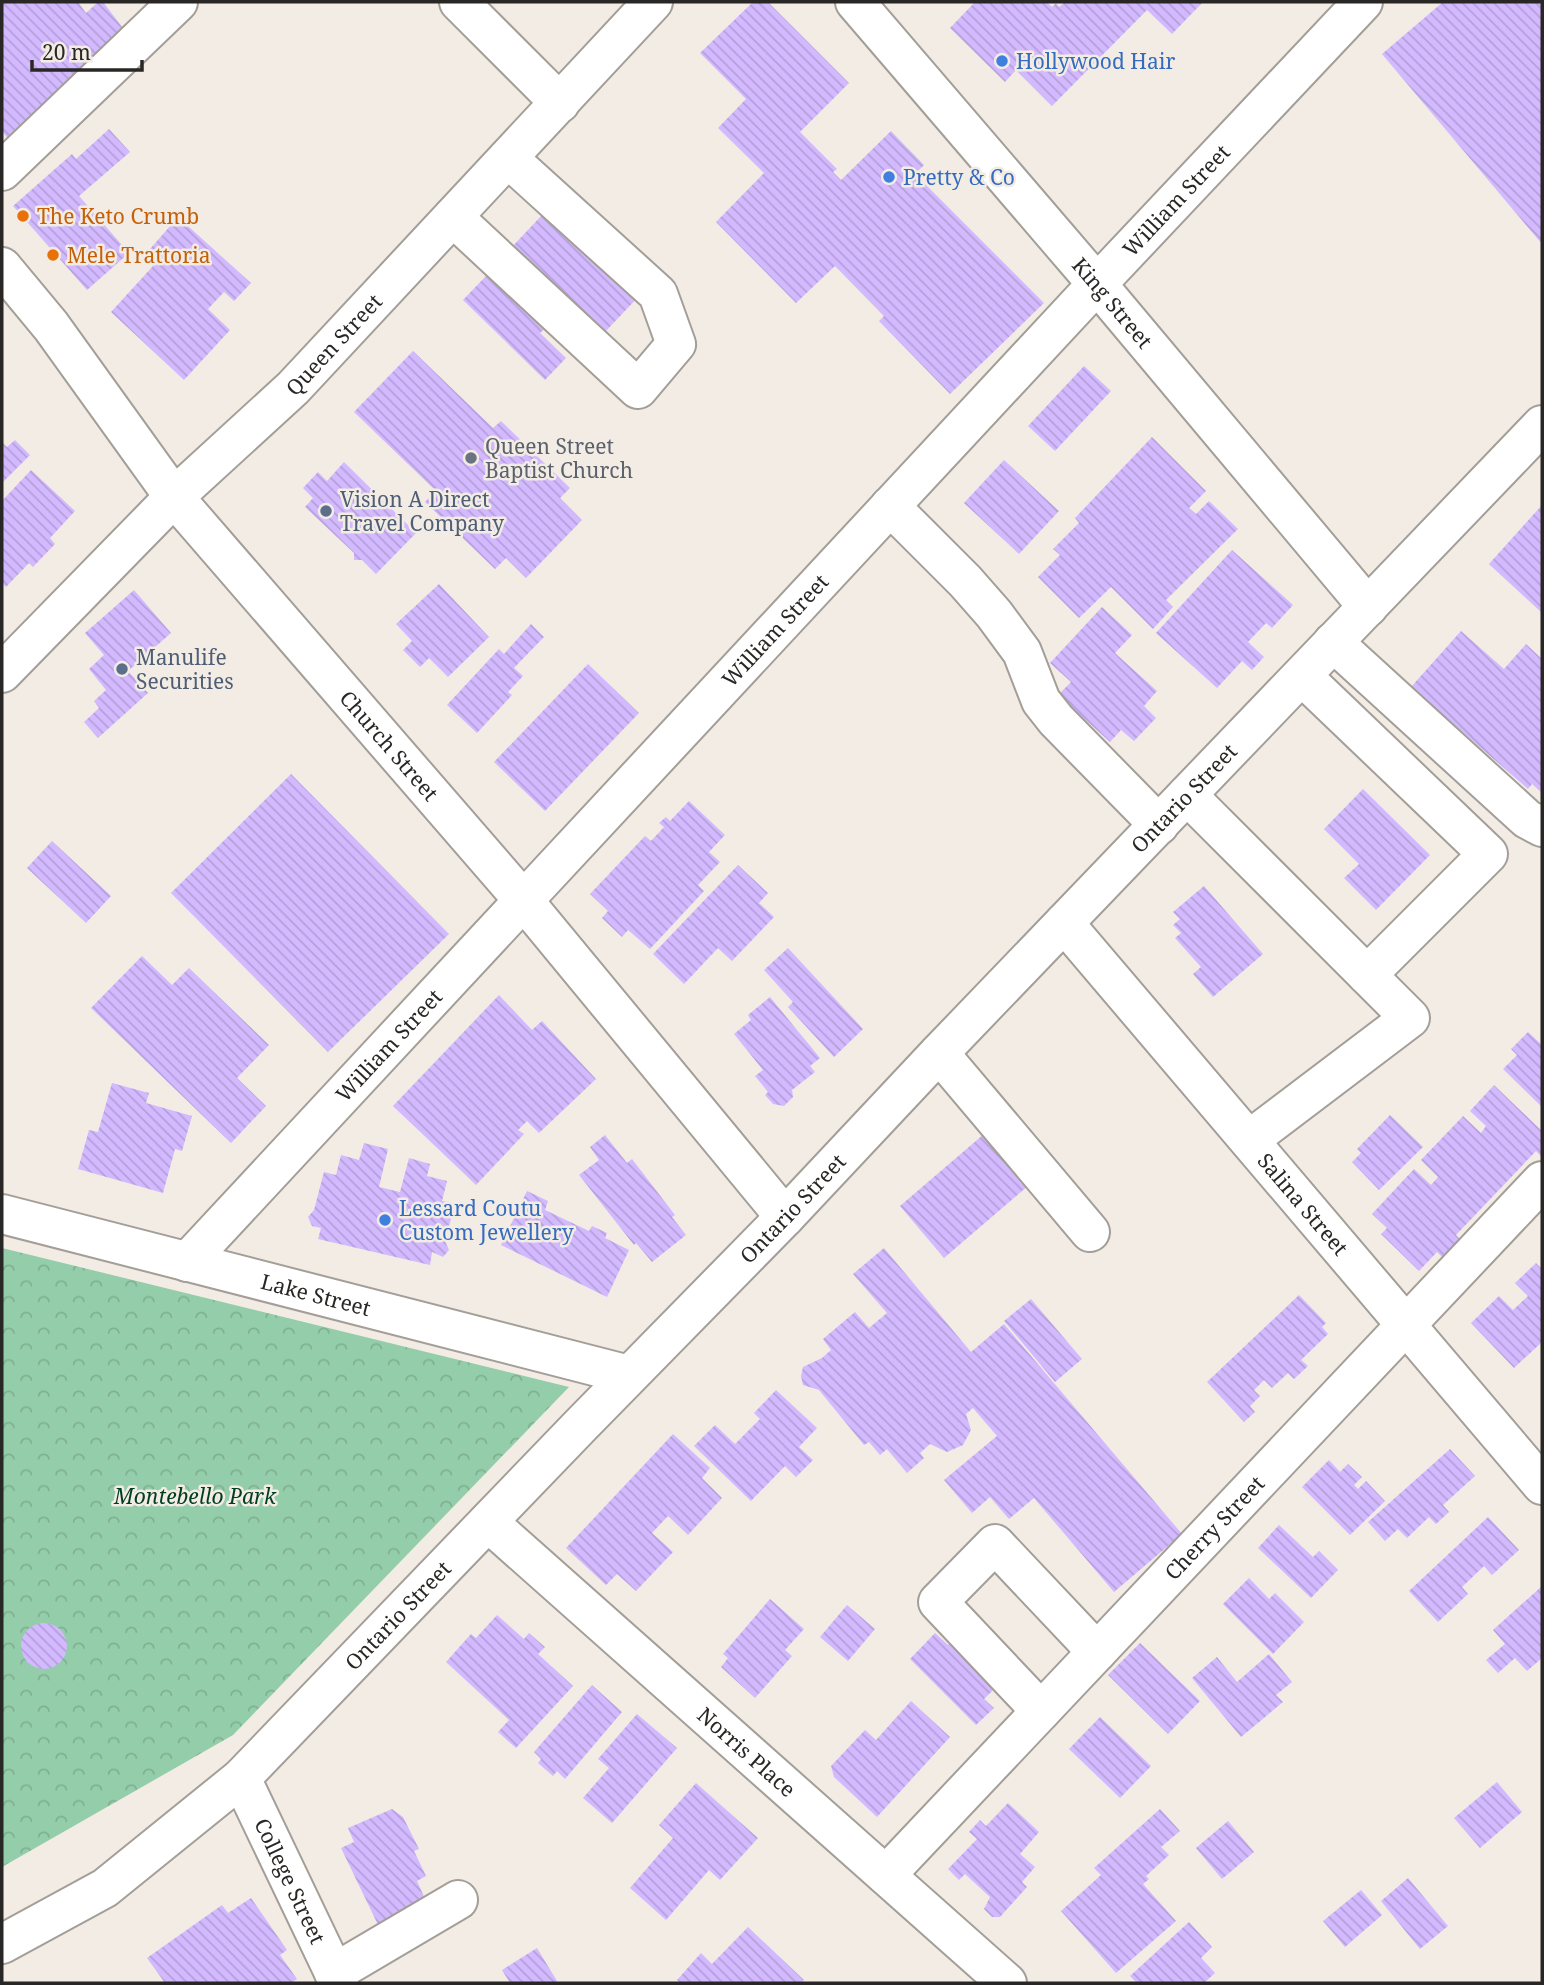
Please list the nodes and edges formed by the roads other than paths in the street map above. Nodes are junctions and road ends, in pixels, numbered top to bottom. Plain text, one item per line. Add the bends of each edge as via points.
1 (177, 2) edge
2 (459, 2) edge
3 (653, 2) edge
4 (855, 2) edge
5 (1363, 2) edge
6 (560, 103) junction
7 (508, 158) junction
8 (2, 171) edge
9 (453, 217) junction
10 (2, 267) edge
11 (1097, 284) junction
12 (1542, 425) edge
13 (174, 498) junction
14 (890, 506) junction
15 (1368, 607) junction
16 (1334, 642) junction
17 (2, 673) edge
18 (1301, 676) junction
19 (1187, 795) junction
20 (1159, 825) junction
21 (1542, 827) edge
22 (524, 901) junction
23 (1063, 923) junction
24 (1367, 975) junction
25 (939, 1053) junction
26 (1249, 1140) junction
27 (1542, 1181) edge
28 (2, 1214) edge
29 (785, 1217) junction
30 (1090, 1232) dead end
31 (187, 1262) junction
32 (1406, 1325) junction
33 (629, 1375) junction
34 (1542, 1485) edge
35 (488, 1522) junction
36 (1097, 1652) junction
37 (1041, 1711) junction
38 (241, 1778) junction
39 (886, 1875) junction
40 (458, 1900) dead end
41 (2, 1944) edge
42 (337, 1978) edge
43 (1007, 1983) edge

1 - 8 street
2 - 6 street
3 - 6 street, Queen Street
4 - 11 street, King Street
5 - 11 street, William Street
6 - 7 street, Queen Street
7 - 9 street, Queen Street
7 - 9 street via 659,294 676,344 638,388
9 - 13 street, Queen Street via 293,388
10 - 13 street, Church Street via 51,326
11 - 14 street, William Street
11 - 15 street, King Street
12 - 15 street, Ontario Street
13 - 17 street, Queen Street
13 - 22 street, Church Street
14 - 20 street via 1000,622 1022,652 1041,701 1056,720
14 - 22 street, William Street
15 - 16 street, Ontario Street
16 - 18 street, Ontario Street
16 - 21 street via 1527,819
18 - 19 street, Ontario Street
18 - 24 street via 1488,854
19 - 20 street, Ontario Street
19 - 24 street
20 - 23 street, Ontario Street
22 - 29 street, Church Street
22 - 31 street, William Street
23 - 25 street, Ontario Street
23 - 26 street, Salina Street
24 - 26 street via 1410,1018
25 - 29 street, Ontario Street
25 - 30 street
26 - 32 street, Salina Street
27 - 32 street, Cherry Street
28 - 31 street, Lake Street
29 - 33 street, Ontario Street
31 - 33 street, Lake Street
32 - 34 street, Salina Street
32 - 36 street, Cherry Street
33 - 35 street, Ontario Street
35 - 38 street, Ontario Street
35 - 39 street, Norris Place
36 - 37 street, Cherry Street
36 - 37 street via 995,1544 938,1602
37 - 39 street, Cherry Street
38 - 41 street, Ontario Street via 105,1888
38 - 42 street, College Street
39 - 43 street, Norris Place
40 - 42 street

